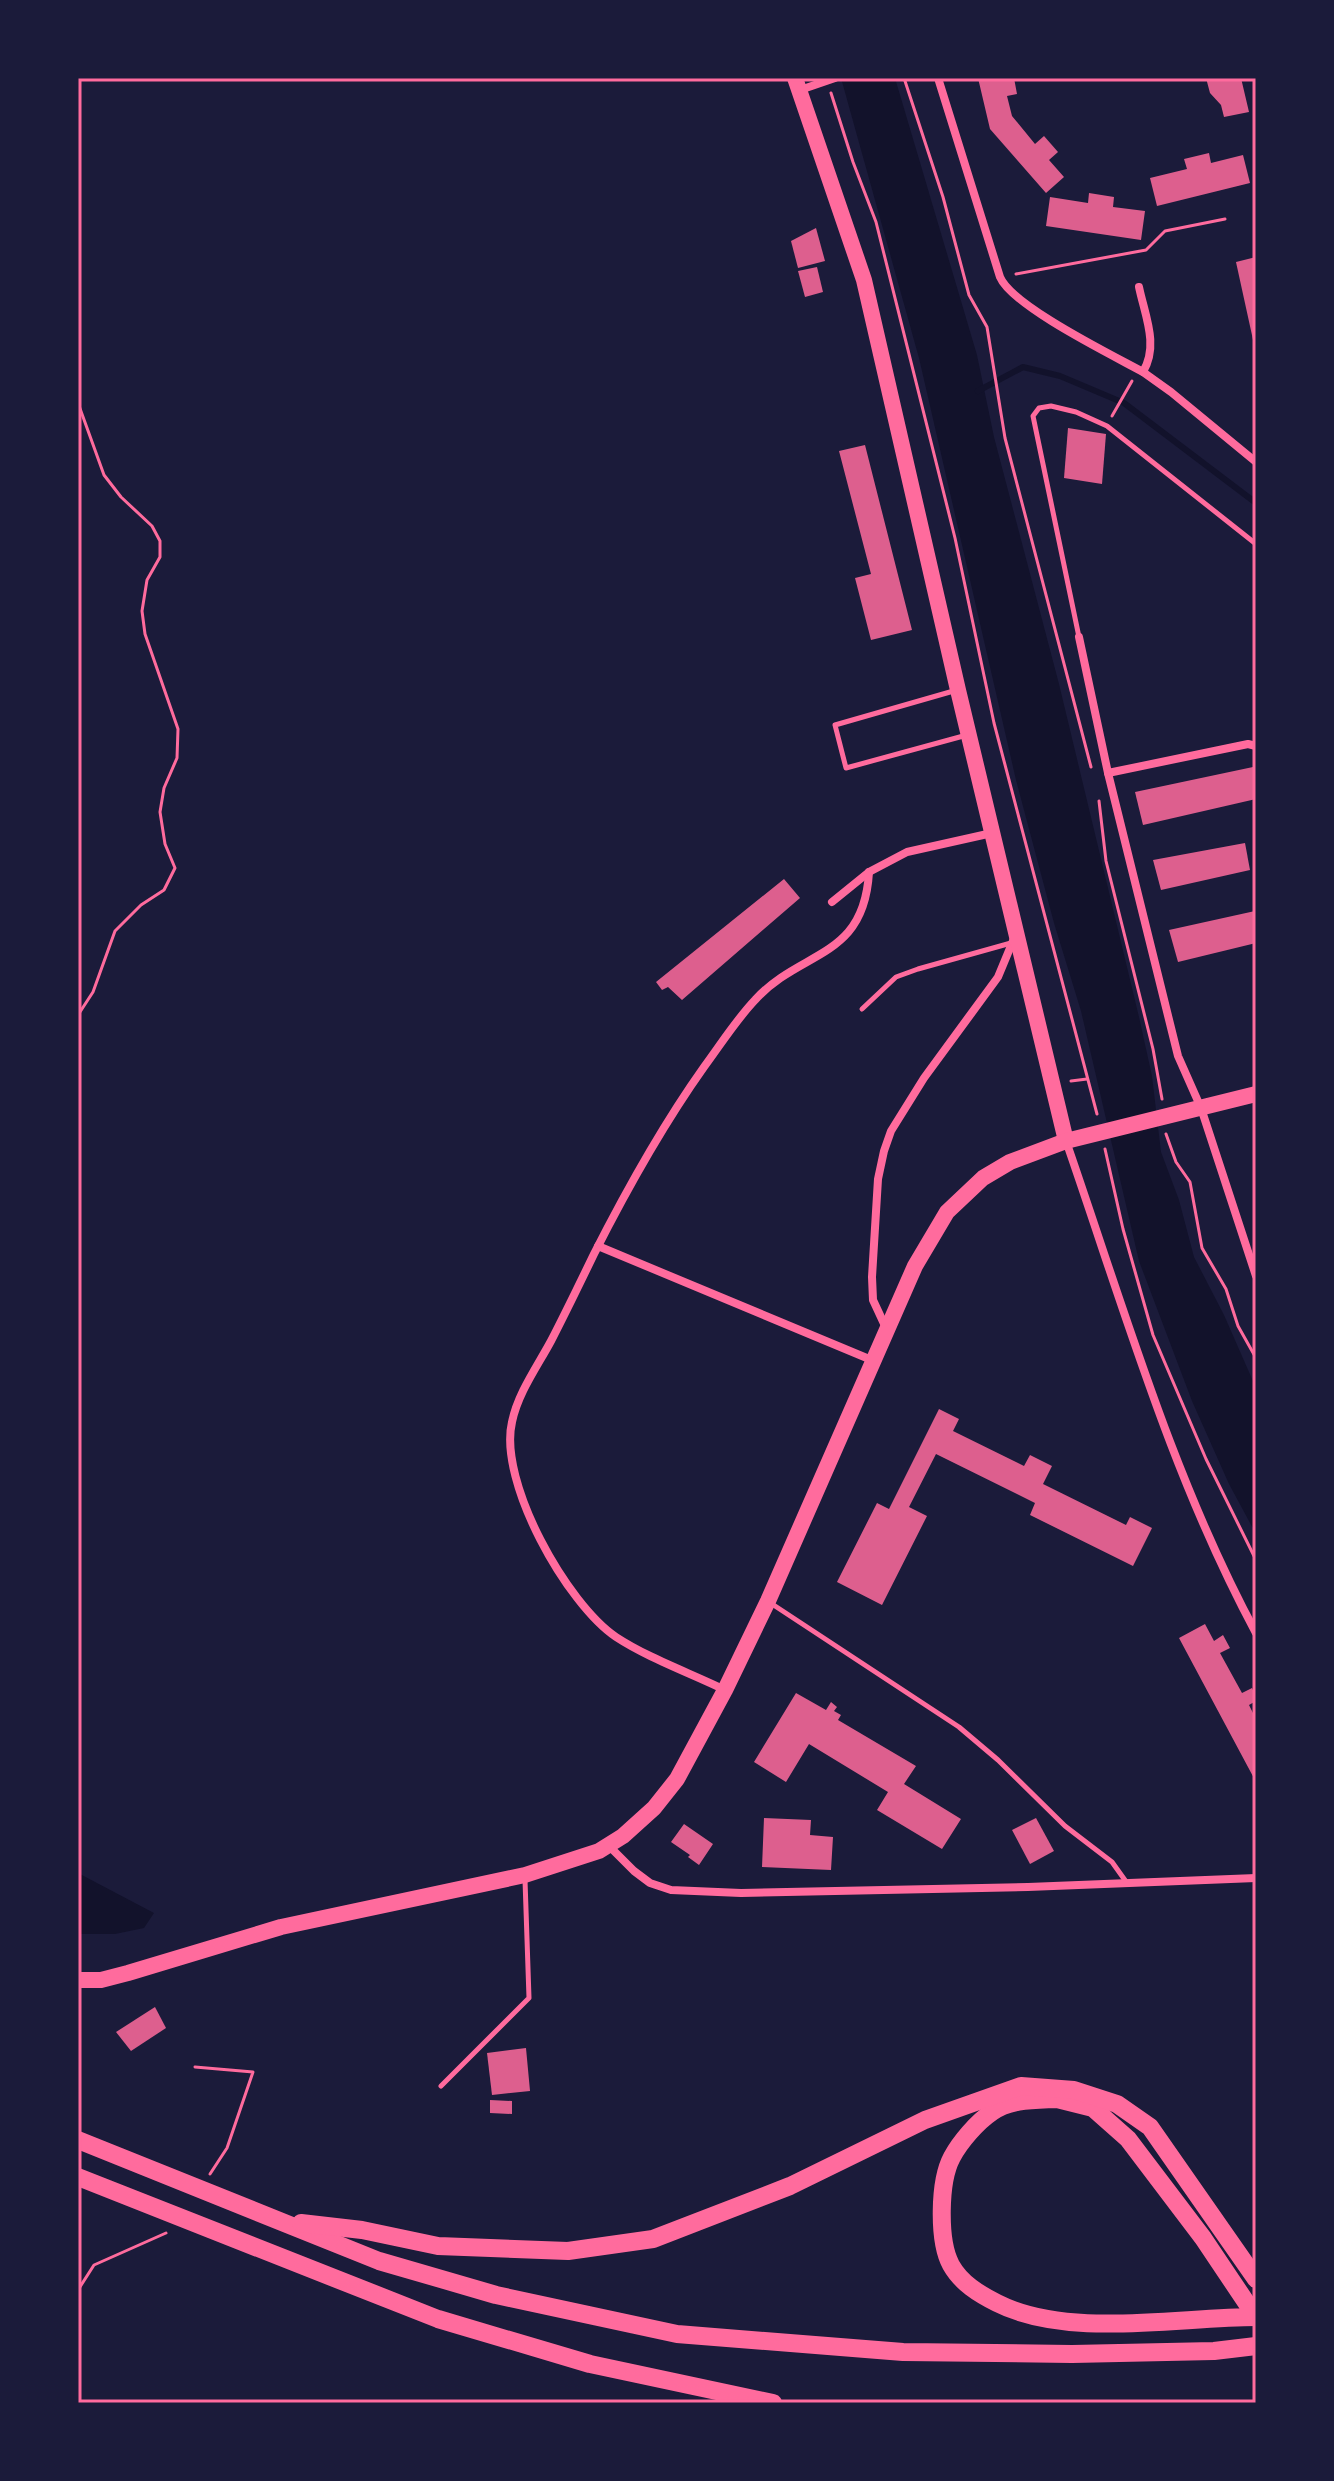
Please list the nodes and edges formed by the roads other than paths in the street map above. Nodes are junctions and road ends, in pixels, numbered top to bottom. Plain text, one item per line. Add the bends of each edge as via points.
1 (835, 78) edge
2 (938, 78) edge
3 (797, 84) edge
4 (1139, 287) dead end
5 (1143, 372) junction
6 (1256, 462) edge
7 (1256, 544) edge
8 (1079, 637) joint
9 (958, 690) junction
10 (969, 734) junction
11 (1256, 746) edge
12 (1108, 773) junction
13 (993, 833) junction
14 (869, 872) junction
15 (832, 902) dead end
16 (1014, 938) junction
17 (862, 1009) dead end
18 (1256, 1094) edge
19 (1201, 1108) junction
20 (1066, 1141) junction
21 (598, 1246) junction
22 (1256, 1276) edge
23 (886, 1329) junction
24 (874, 1361) junction
25 (768, 1601) junction
26 (1256, 1633) edge
27 (725, 1690) junction
28 (609, 1846) junction
29 (525, 1875) junction
30 (1256, 1878) edge
31 (1128, 1884) junction
32 (78, 1980) edge
33 (441, 2086) dead end
34 (78, 2140) edge
35 (78, 2177) edge
36 (277, 2221) junction
37 (1256, 2279) edge
38 (1256, 2317) edge
39 (1256, 2346) edge
40 (773, 2403) edge

1 - 3 street
2 - 5 street via 1000,277 1013,296
3 - 9 main road via 864,280
4 - 5 street via 1152,349
5 - 6 street
7 - 8 lane via 1107,426 1076,412 1039,408 1033,416
8 - 12 street
9 - 10 main road
9 - 10 lane via 835,725 846,768
10 - 13 main road
11 - 12 street
12 - 19 street via 1178,1056
13 - 14 street via 907,852
13 - 16 main road
14 - 15 street
14 - 21 street via 862,909 836,946 784,973 731,1028 663,1128
16 - 17 lane via 896,977
16 - 20 main road
16 - 23 street via 998,977 924,1078 884,1151 872,1277 873,1300
18 - 19 main road
19 - 20 main road
19 - 22 street
20 - 23 main road via 1010,1162 963,1195 934,1232
20 - 26 street via 1165,1431 1209,1539
21 - 24 street
21 - 27 street via 516,1407 509,1441 517,1480 542,1542 578,1602 618,1638
23 - 24 main road
24 - 25 main road
25 - 27 main road
25 - 31 lane via 959,1727 1065,1826 1112,1862
27 - 28 main road via 677,1779 654,1808
28 - 29 main road
28 - 31 street via 650,1883 671,1890 756,1893
29 - 32 main road via 281,1927 101,1980
29 - 33 lane via 529,1998
30 - 31 street
34 - 36 highway
35 - 40 highway via 438,2319 590,2364
36 - 37 highway via 362,2230 438,2246 568,2251 653,2239 790,2186 925,2120 1021,2086 1074,2090 1117,2104 1150,2127
36 - 39 highway via 379,2261 496,2295 677,2334 903,2352 1072,2354
38 - 38 highway via 1083,2324 1000,2305 970,2288 951,2265 945,2247 943,2188 951,2158 993,2111 1024,2100 1057,2099 1093,2108 1128,2139

